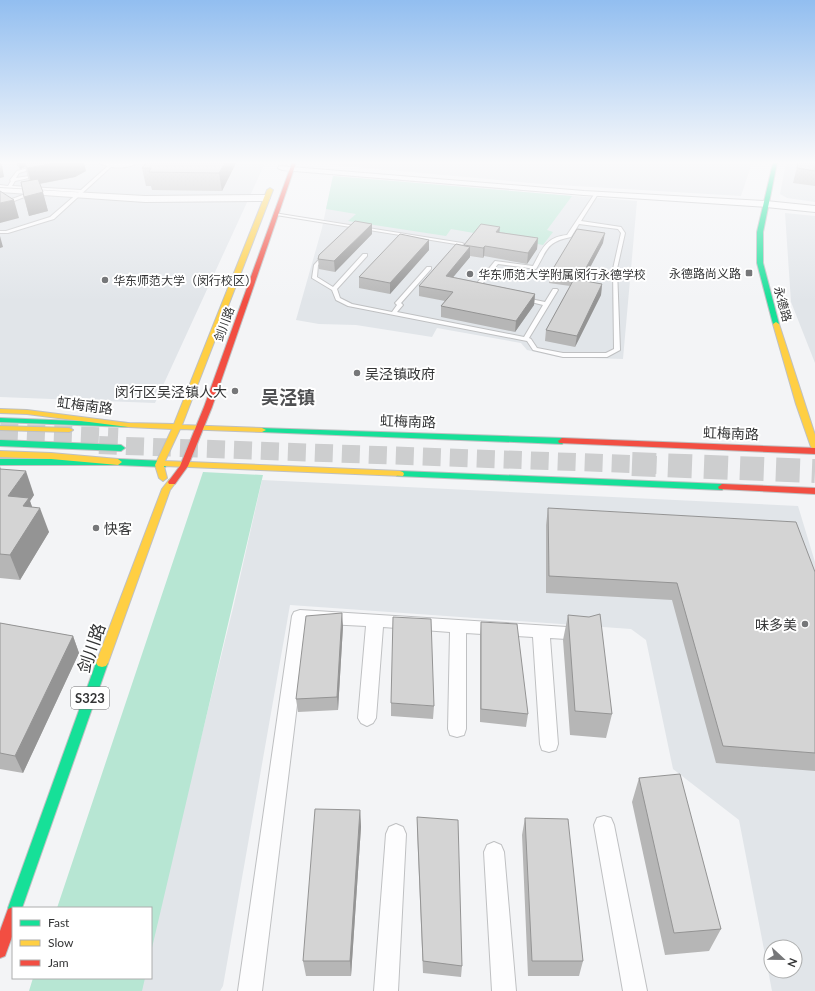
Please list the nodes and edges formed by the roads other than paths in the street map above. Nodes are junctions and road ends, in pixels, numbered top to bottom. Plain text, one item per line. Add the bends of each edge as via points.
1 (62, 209) edge
2 (262, 209) edge
3 (278, 209) edge
4 (586, 209) edge
5 (765, 209) edge
6 (276, 214) junction
7 (578, 222) junction
8 (355, 227) junction
9 (0, 232) edge
10 (350, 232) edge
11 (462, 244) edge
12 (327, 254) edge
13 (366, 255) dead end
14 (429, 268) dead end
15 (334, 289) junction
16 (555, 290) dead end
17 (480, 291) edge
18 (517, 298) edge
19 (546, 304) junction
20 (393, 314) junction
21 (529, 340) dead end
22 (0, 411) edge
23 (0, 420) edge
24 (128, 424) junction
25 (0, 428) edge
26 (175, 430) junction
27 (199, 431) junction
28 (0, 443) edge
29 (815, 447) edge
30 (162, 451) junction
31 (815, 451) edge
32 (190, 452) junction
33 (0, 454) edge
34 (24, 454) junction
35 (0, 462) edge
36 (118, 462) junction
37 (160, 465) junction
38 (184, 466) junction
39 (166, 488) junction
40 (815, 491) edge
41 (375, 621) junction
42 (458, 626) junction
43 (541, 631) junction
44 (584, 634) edge
45 (367, 718) dead end
46 (457, 729) dead end
47 (549, 744) dead end
48 (604, 826) dead end
49 (396, 834) dead end
50 (494, 852) dead end
51 (15, 907) edge
52 (12, 917) edge
53 (0, 951) edge
54 (250, 991) edge
55 (386, 991) edge
56 (504, 991) edge
57 (635, 991) edge

1 - 9 lane via 52,218
2 - 26 main road, 剑川路
3 - 6 main road, 剑川路 / S323
4 - 7 lane
5 - 29 main road, 永德路 via 760,232 760,263 773,314
6 - 8 lane
6 - 27 main road, 剑川路 / S323
7 - 17 lane via 569,236 558,236 552,240 534,268 497,262 476,288
7 - 21 lane via 618,228 623,233 615,269 617,350 607,355 563,355 535,348
8 - 10 lane
8 - 11 lane
12 - 15 lane via 316,265 314,278
13 - 15 lane
14 - 20 lane via 398,303 400,305
15 - 20 lane via 338,299 350,305
16 - 19 lane
18 - 19 lane
19 - 20 lane via 526,339
22 - 24 main road, 虹梅南路
23 - 24 main road
24 - 26 main road, 虹梅南路
25 - 26 main road, 虹梅南路
26 - 27 main road, 虹梅南路
26 - 30 main road, 剑川路
27 - 31 main road, 虹梅南路
27 - 32 main road, 剑川路 / S323
28 - 34 main road via 129,449
30 - 32 main road
30 - 37 main road, 剑川路
32 - 38 main road, 剑川路 / S323
33 - 34 main road
34 - 36 main road
35 - 36 main road
36 - 37 main road
37 - 38 main road
37 - 39 main road
38 - 39 main road, 剑川路 / S323
38 - 40 main road
39 - 51 main road, 剑川路 / S323
41 - 42 street
41 - 45 street
41 - 54 street via 300,616
42 - 43 street
42 - 46 street
43 - 44 street
43 - 47 street
48 - 57 street
49 - 55 street
50 - 56 street
52 - 53 main road

